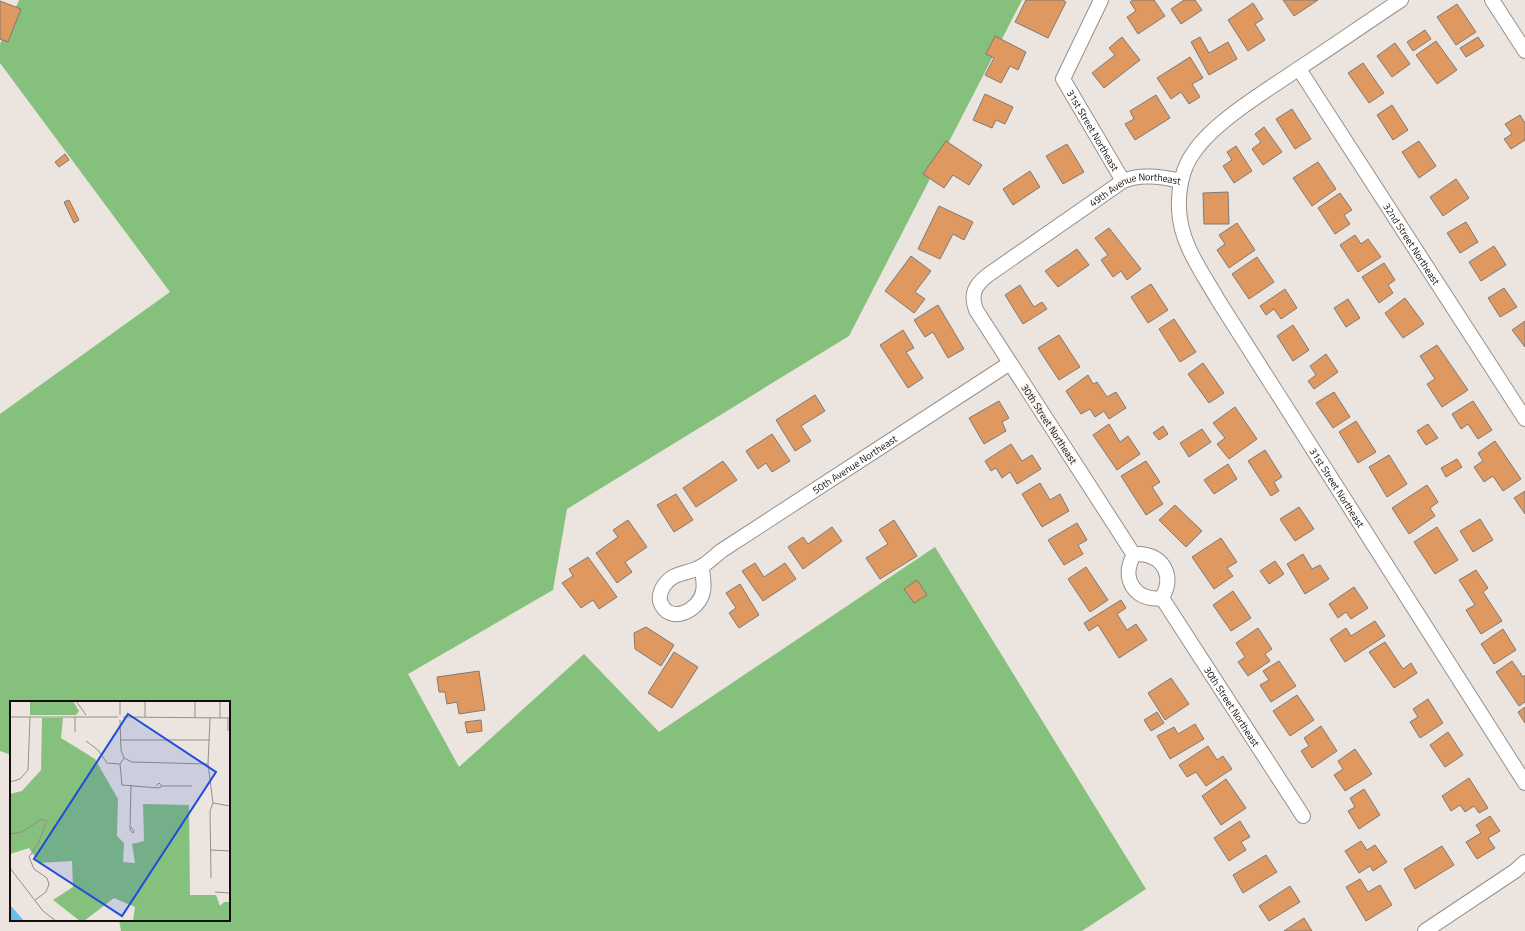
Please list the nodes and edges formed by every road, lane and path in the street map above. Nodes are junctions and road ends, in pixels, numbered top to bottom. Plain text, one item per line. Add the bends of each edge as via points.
1 (1101, 0) edge
2 (1401, 0) edge
3 (1492, 0) edge
4 (1525, 51) edge
5 (1299, 69) junction
6 (1181, 181) junction
7 (1123, 182) junction
8 (974, 289) joint
9 (1010, 363) junction
10 (1525, 419) edge
11 (1134, 555) junction
12 (702, 567) dead end
13 (1162, 598) junction
14 (1525, 783) edge
15 (1303, 816) dead end
16 (1525, 862) edge
17 (1425, 931) edge

1 - 7 street, 31st Street Northeast via 1063,79
2 - 5 street, 49th Avenue Northeast
3 - 4 street
5 - 6 street, 49th Avenue Northeast via 1265,91 1205,137 1188,161
5 - 10 street, 32nd Street Northeast
6 - 7 street, 49th Avenue Northeast via 1144,176
6 - 14 street, 31st Street Northeast via 1180,222 1192,256
7 - 8 street, 49th Avenue Northeast via 992,272
8 - 9 street, 30th Street Northeast via 976,310
9 - 11 street, 30th Street Northeast
9 - 12 street, 50th Avenue Northeast via 721,551
11 - 13 street via 1128,573 1135,590 1144,596
11 - 13 street via 1148,555 1164,567 1167,586
13 - 15 street, 30th Street Northeast
16 - 17 street

